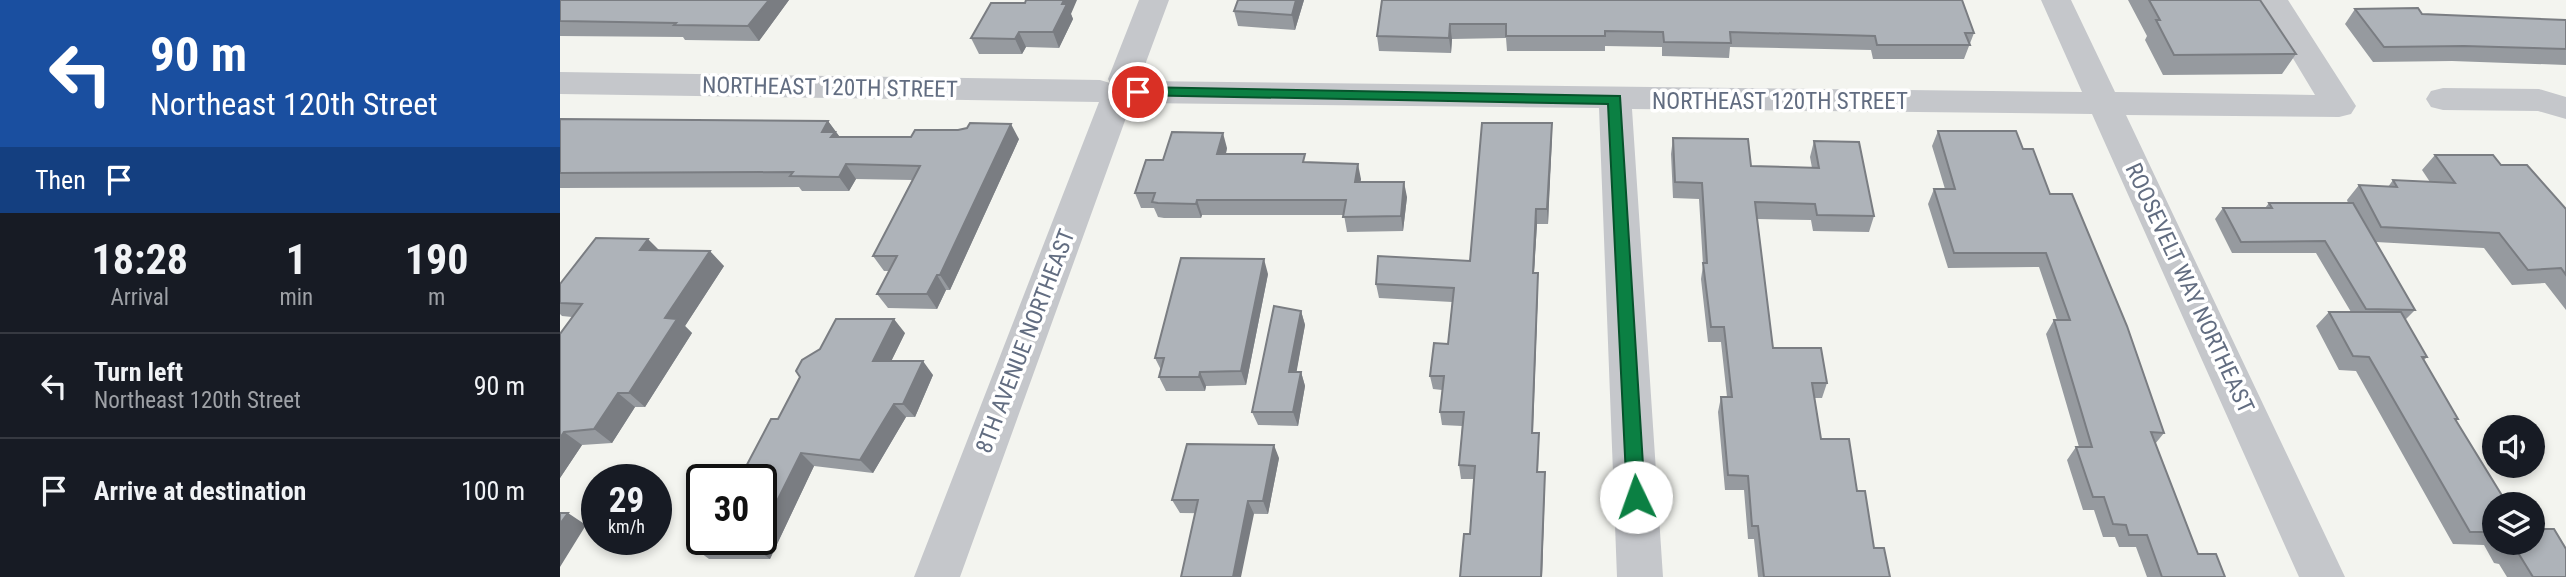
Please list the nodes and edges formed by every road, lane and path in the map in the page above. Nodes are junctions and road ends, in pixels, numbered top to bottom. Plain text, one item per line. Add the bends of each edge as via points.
1 (1153, 0) edge
2 (2056, 0) edge
3 (2273, 0) edge
4 (560, 83) edge
5 (1119, 91) junction
6 (1615, 99) junction
7 (2443, 99) dead end
8 (2105, 103) junction
9 (2566, 108) edge
10 (937, 577) edge
11 (1640, 577) edge
12 (2322, 577) edge

1 - 5 street, 8TH AVENUE NORTHEAST
2 - 8 street, ROOSEVELT WAY NORTHEAST
3 - 8 street, NORTHEAST 120TH STREET via 2339,106
4 - 5 street, NORTHEAST 120TH STREET
5 - 6 street, NORTHEAST 120TH STREET
5 - 10 street, 8TH AVENUE NORTHEAST
6 - 8 street, NORTHEAST 120TH STREET
6 - 11 street
7 - 9 street via 2539,100
8 - 12 street, ROOSEVELT WAY NORTHEAST

